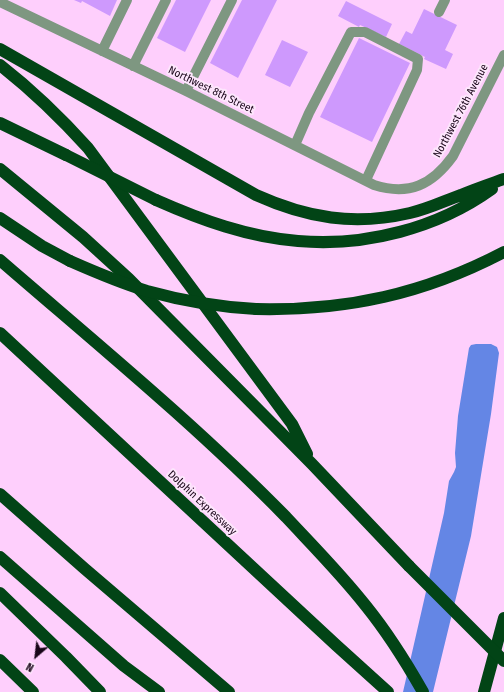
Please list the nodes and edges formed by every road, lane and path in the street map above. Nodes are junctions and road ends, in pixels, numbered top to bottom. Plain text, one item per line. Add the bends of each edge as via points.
1 (127, 0) edge
2 (166, 0) edge
3 (232, 0) edge
4 (445, 0) edge
5 (0, 2) edge
6 (439, 12) dead end
7 (0, 49) edge
8 (102, 51) junction
9 (504, 54) edge
10 (0, 65) edge
11 (133, 66) junction
12 (186, 91) junction
13 (0, 123) edge
14 (295, 145) junction
15 (0, 169) edge
16 (366, 180) junction
17 (504, 180) edge
18 (414, 188) joint
19 (0, 218) edge
20 (504, 252) edge
21 (0, 260) edge
22 (0, 333) edge
23 (312, 464) junction
24 (0, 494) edge
25 (0, 557) edge
26 (0, 593) edge
27 (504, 618) edge
28 (0, 660) edge
29 (504, 661) edge
30 (385, 689) edge
31 (33, 692) edge
32 (100, 692) edge
33 (159, 692) edge
34 (229, 692) edge
35 (423, 692) edge
36 (484, 692) edge

1 - 8 street
2 - 11 street
3 - 12 street
4 - 6 street
5 - 8 street, Northwest 8th Street
7 - 17 highway via 256,195 280,206 315,216 353,220 410,213
8 - 11 street, Northwest 8th Street
9 - 18 street, Northwest 76th Avenue via 453,156 439,173 428,182
10 - 23 highway via 69,126 88,148 292,424
11 - 12 street, Northwest 8th Street
12 - 14 street, Northwest 8th Street
13 - 17 highway, bridge via 156,200 206,220 252,234 299,242 372,238 419,226 463,206
14 - 16 street, Northwest 8th Street
14 - 16 street via 351,32 365,32 418,59 417,70
15 - 23 highway via 83,237 129,279
16 - 18 street, Northwest 8th Street via 388,190
19 - 20 highway, bridge via 42,246 106,277 186,301 232,308 281,310 330,307 377,299 445,279
21 - 35 highway via 246,476 366,606 405,661
22 - 30 highway, Dolphin Expressway
23 - 29 highway, bridge
24 - 34 highway
25 - 33 highway via 124,666
26 - 32 highway
27 - 36 highway
28 - 31 highway

